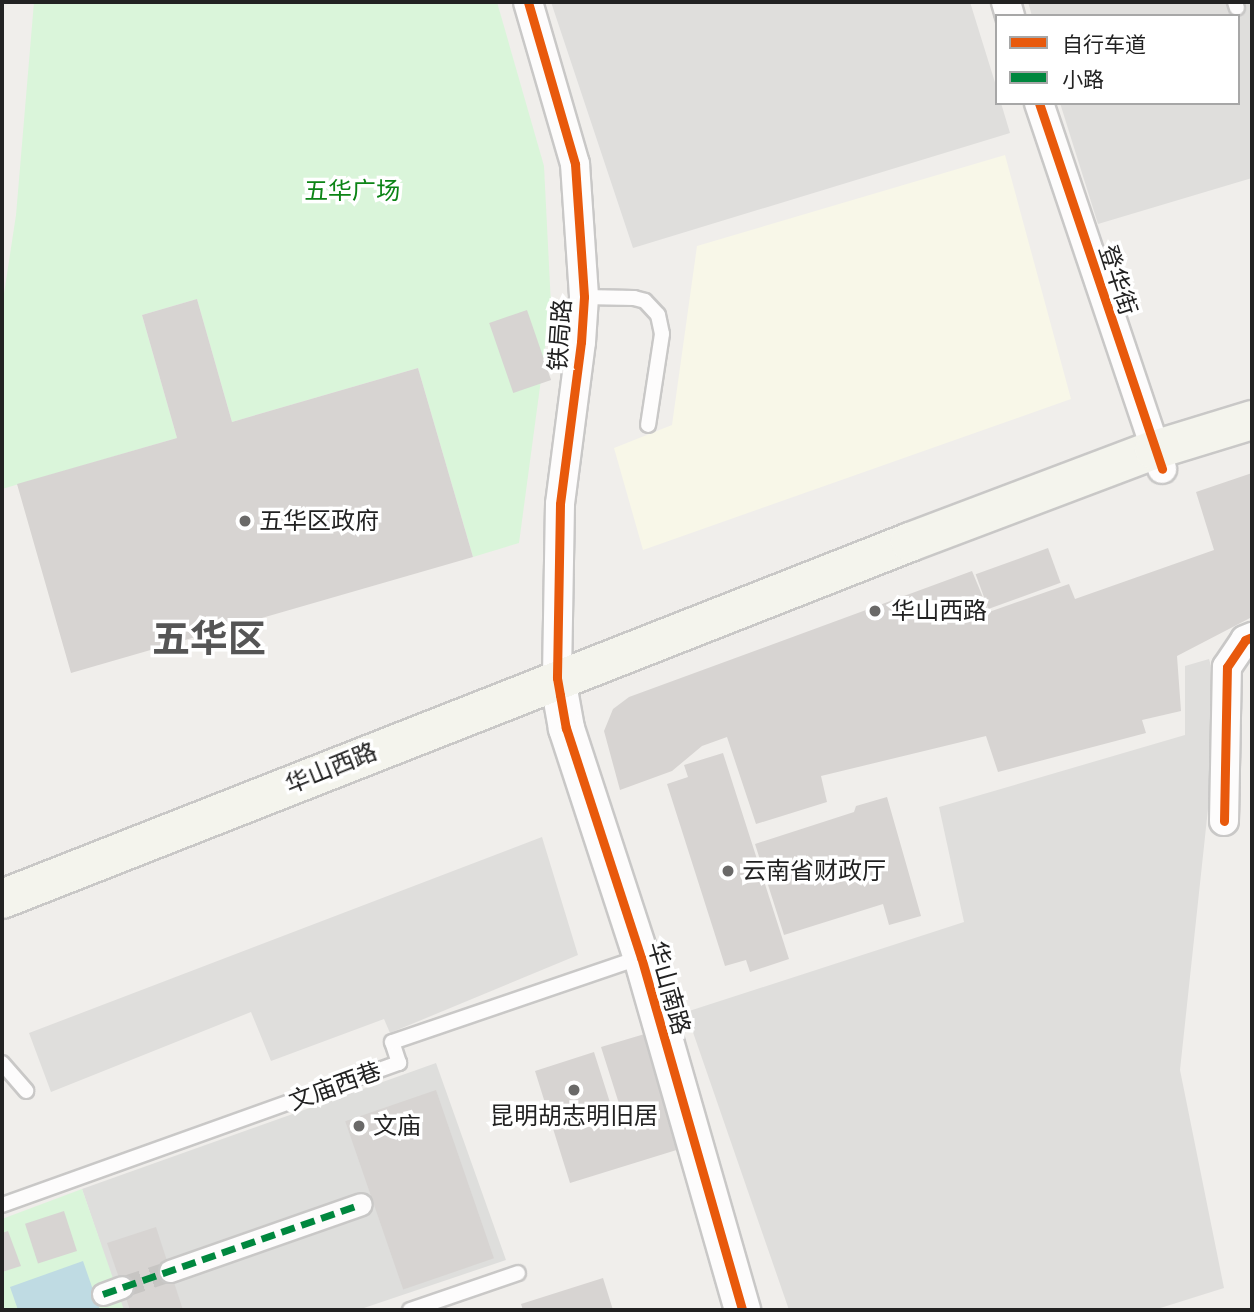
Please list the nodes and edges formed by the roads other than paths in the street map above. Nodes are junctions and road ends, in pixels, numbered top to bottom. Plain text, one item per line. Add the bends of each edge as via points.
1 (528, 2) edge
2 (1040, 105) edge
3 (584, 297) junction
4 (1252, 420) edge
5 (648, 425) dead end
6 (1252, 440) edge
7 (1158, 460) junction
8 (1252, 637) edge
9 (559, 687) junction
10 (1224, 821) dead end
11 (2, 899) edge
12 (2, 916) edge
13 (641, 957) junction
14 (2, 1063) edge
15 (26, 1091) dead end
16 (360, 1204) dead end
17 (2, 1205) edge
18 (170, 1271) tunnel mouth
19 (518, 1273) dead end
20 (410, 1310) edge
21 (742, 1310) edge

1 - 3 street, 铁局路 via 576,164
2 - 7 street, 登华街
3 - 5 lane via 634,298 645,301 658,314 662,334
3 - 9 street, 铁局路 via 560,503
4 - 7 main road, 华山西路
6 - 7 main road, 华山西路
7 - 9 main road, 华山西路
8 - 10 street via 1227,667
9 - 11 main road, 华山西路
9 - 12 main road, 华山西路
9 - 13 street, 华山南路 via 566,728
13 - 17 lane, 文庙西巷 via 392,1042 399,1063
13 - 21 street, 华山南路
14 - 15 lane
16 - 18 street
19 - 20 lane

